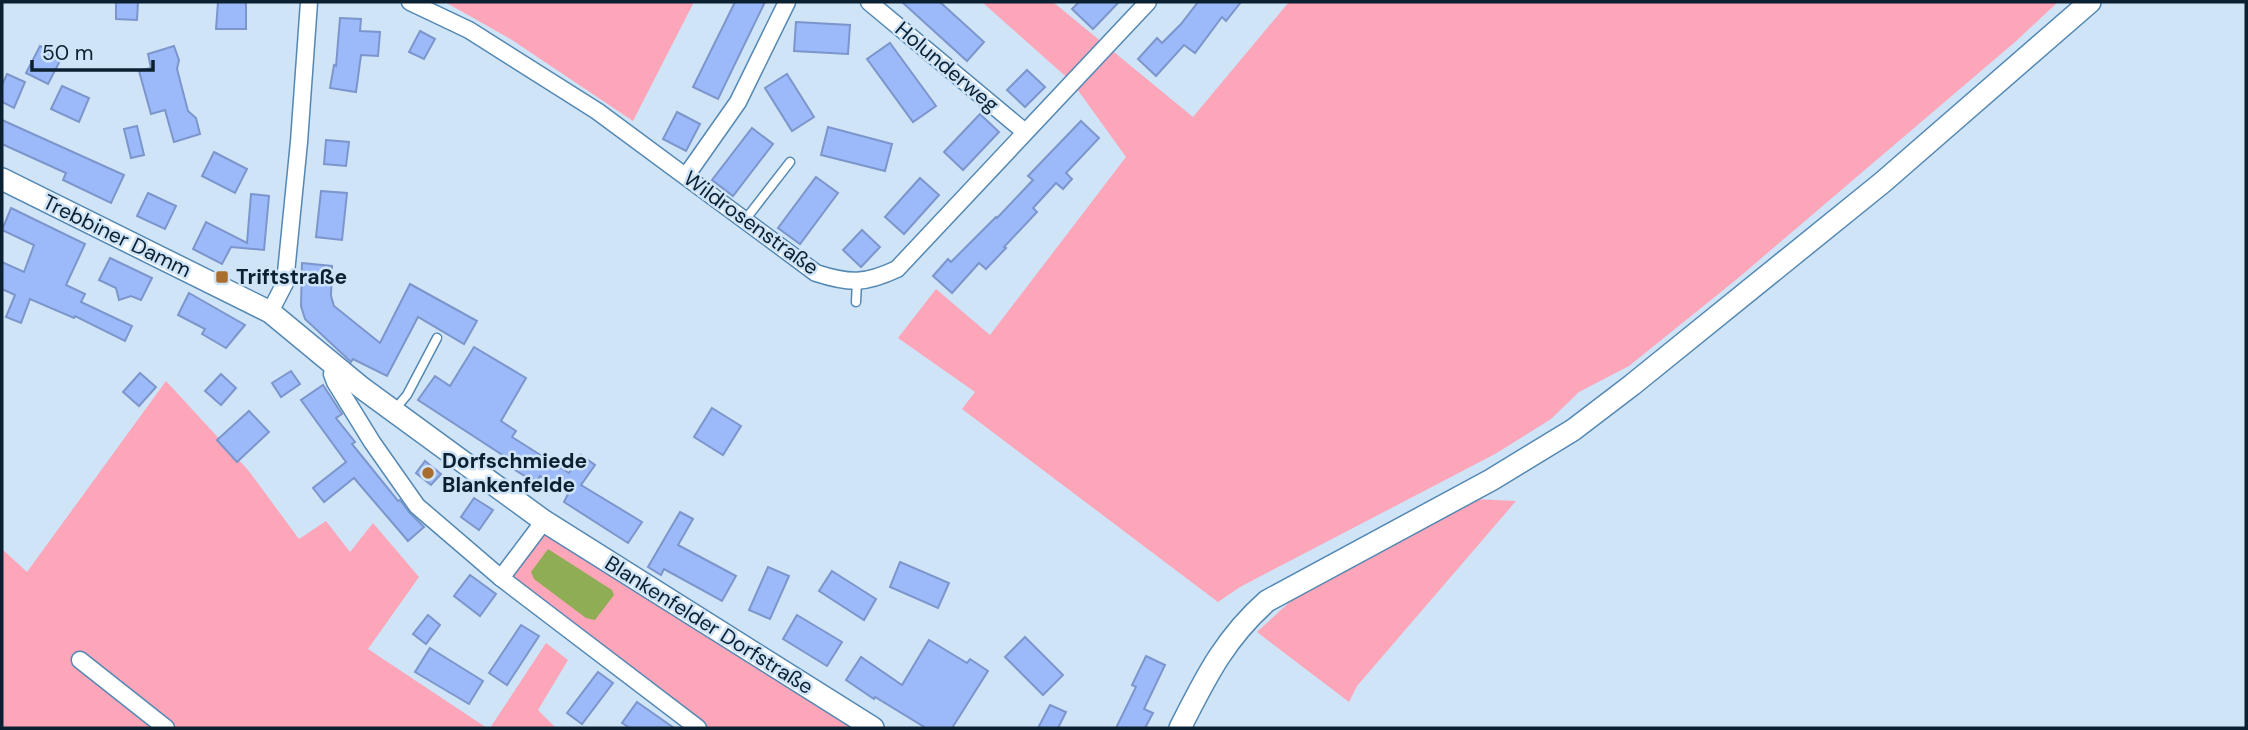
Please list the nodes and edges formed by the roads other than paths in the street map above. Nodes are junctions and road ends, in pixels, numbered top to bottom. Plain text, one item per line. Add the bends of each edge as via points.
1 (309, 2) edge
2 (410, 2) edge
3 (787, 2) edge
4 (869, 2) edge
5 (1148, 2) edge
6 (2090, 2) edge
7 (1025, 132) junction
8 (790, 162) dead end
9 (686, 176) junction
10 (2, 179) edge
11 (745, 220) junction
12 (857, 281) junction
13 (856, 302) dead end
14 (270, 312) junction
15 (437, 338) dead end
16 (335, 366) junction
17 (393, 411) junction
18 (544, 521) junction
19 (501, 578) junction
20 (80, 660) dead end
21 (166, 728) edge
22 (698, 728) edge
23 (873, 728) edge
24 (1180, 728) edge

1 - 14 street via 285,283
2 - 9 street, Wildrosenstraße via 468,30 597,111
3 - 9 street via 737,102
4 - 7 street, Holunderweg
5 - 7 street, Wildrosenstraße
6 - 24 main road via 1872,191 1573,429 1491,480 1267,601 1222,649
7 - 12 street, Wildrosenstraße via 897,269 874,280
8 - 11 lane
9 - 11 street, Wildrosenstraße
10 - 14 main road, Trebbiner Damm
11 - 12 street, Wildrosenstraße via 816,273
12 - 13 lane
14 - 16 main road, Blankenfelder Dorfstraße
15 - 17 lane via 407,395
16 - 17 main road, Blankenfelder Dorfstraße
16 - 19 street via 335,382 417,506
17 - 18 main road, Blankenfelder Dorfstraße
18 - 19 street
18 - 23 main road, Blankenfelder Dorfstraße
19 - 22 street
20 - 21 street

